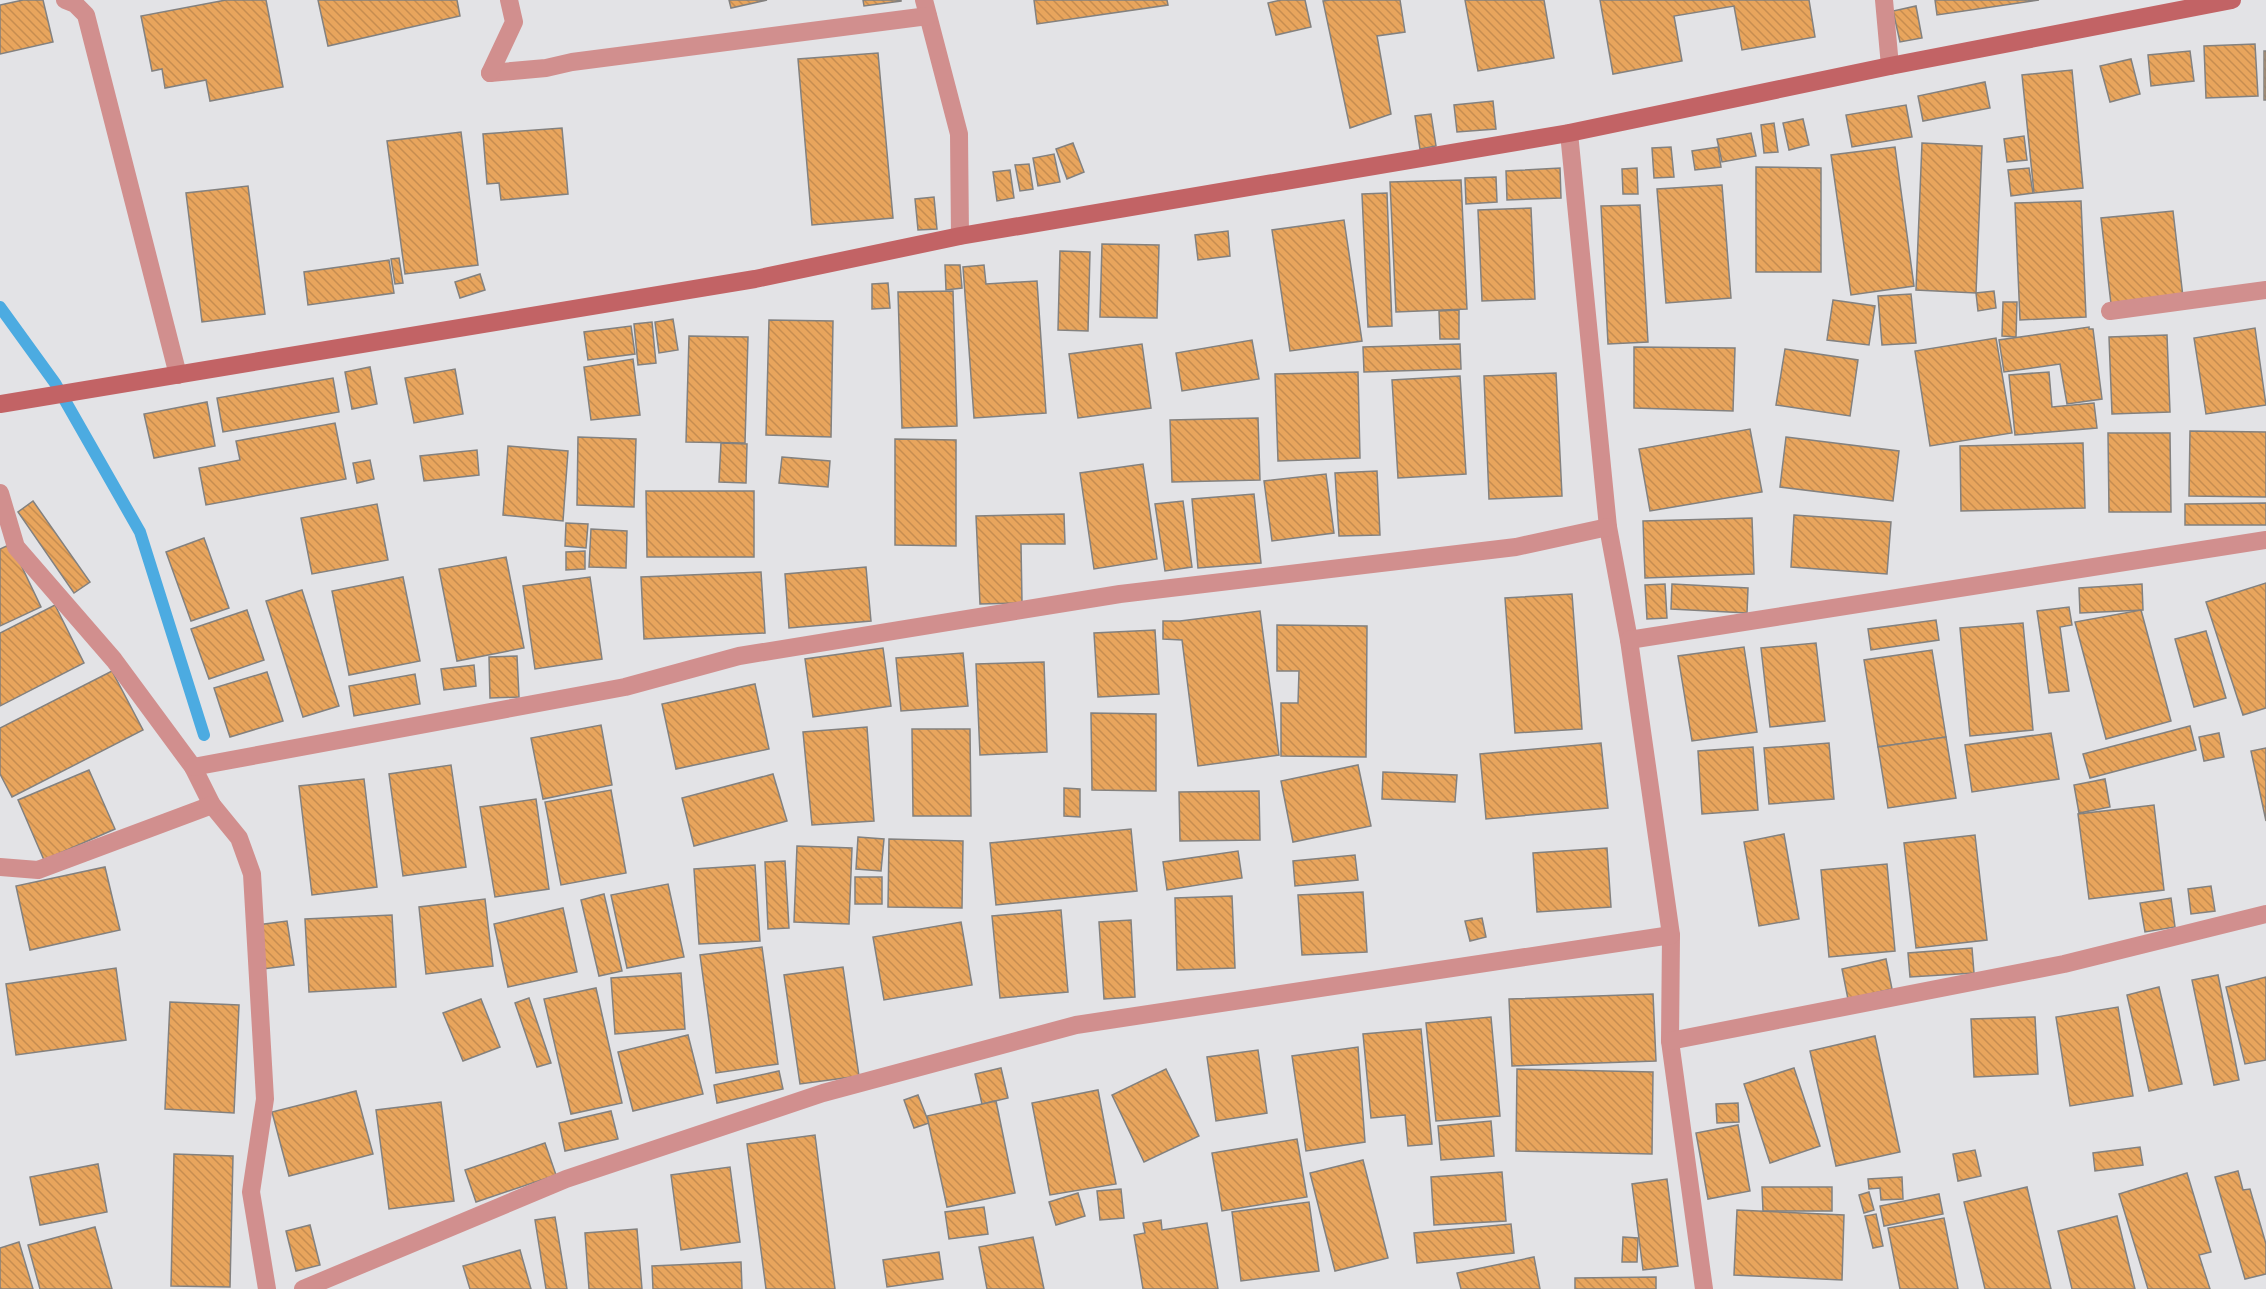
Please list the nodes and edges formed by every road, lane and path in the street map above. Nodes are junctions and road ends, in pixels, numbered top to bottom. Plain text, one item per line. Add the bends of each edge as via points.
1 (65, 0) edge
2 (509, 0) edge
3 (1884, 0) edge
4 (2232, 0) edge
5 (926, 8) edge
6 (1890, 66) junction
7 (1569, 133) junction
8 (960, 236) junction
9 (2266, 290) edge
10 (2110, 311) dead end
11 (178, 375) junction
12 (0, 404) edge
13 (0, 493) edge
14 (1608, 526) junction
15 (2266, 540) edge
16 (1629, 640) junction
17 (193, 767) junction
18 (212, 805) junction
19 (0, 867) edge
20 (2266, 914) edge
21 (1671, 935) junction
22 (1670, 1041) junction
23 (267, 1289) edge
24 (303, 1289) edge
25 (1704, 1289) edge

1 - 11 street via 86,15 91,31
2 - 5 street via 514,22 490,73 546,68
3 - 6 street
4 - 6 street
5 - 8 street via 959,134
6 - 7 street
7 - 8 street
7 - 14 street
8 - 11 street via 754,279
9 - 10 street
11 - 12 street
13 - 17 street via 16,547 114,660
14 - 16 street
14 - 17 street via 1516,547 1120,594 751,654 624,687
15 - 16 street
16 - 21 street
17 - 18 street
18 - 19 street via 38,870
18 - 23 street via 238,838 252,874 265,1099 251,1192
20 - 22 street via 2064,964
21 - 22 street
21 - 24 street via 1076,1025 823,1093 566,1179
22 - 25 street

